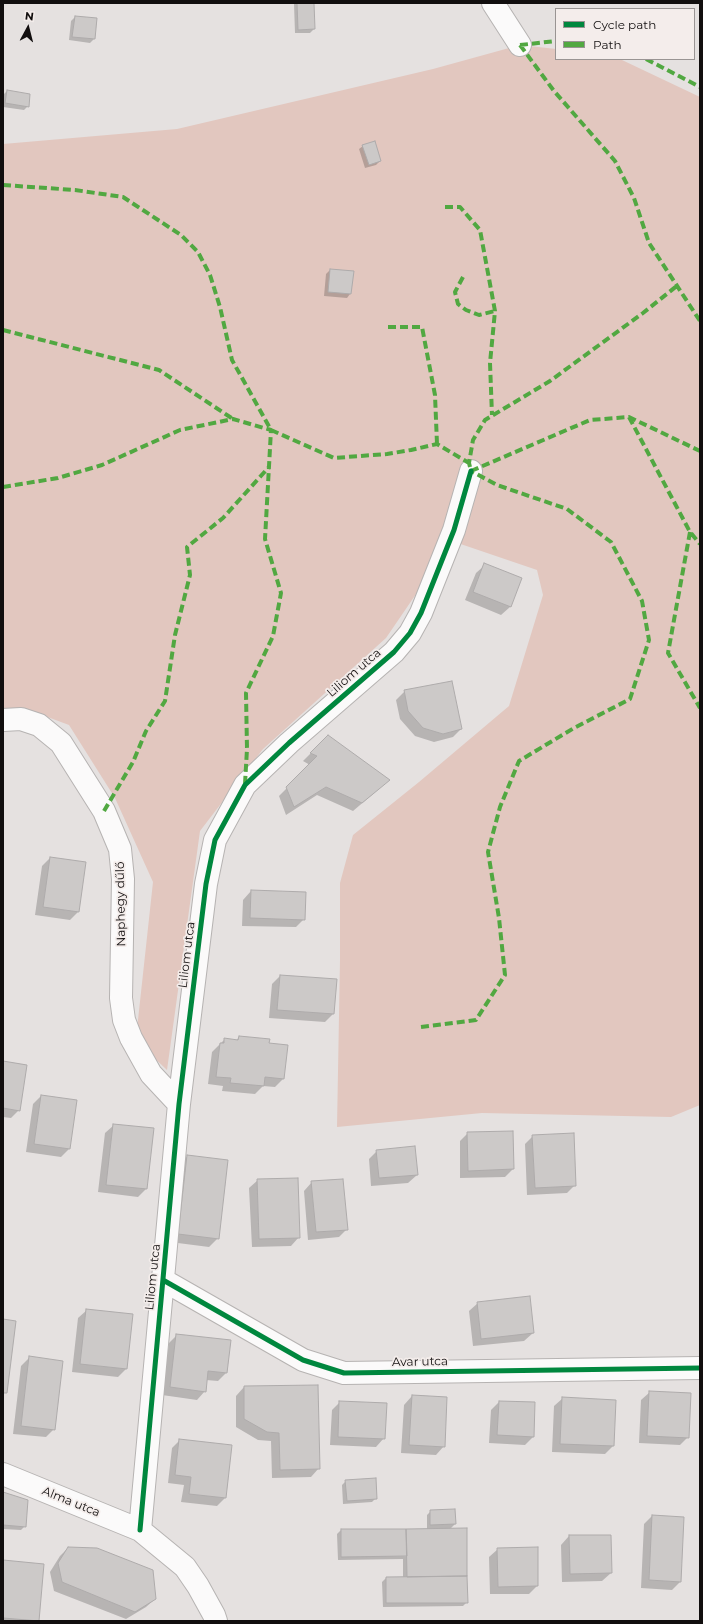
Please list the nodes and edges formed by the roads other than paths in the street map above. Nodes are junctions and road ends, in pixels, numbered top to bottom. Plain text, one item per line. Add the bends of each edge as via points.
1 (493, 3) edge
2 (520, 45) dead end
3 (471, 471) dead end
4 (3, 720) edge
5 (179, 1104) junction
6 (163, 1280) junction
7 (700, 1368) edge
8 (3, 1474) edge
9 (140, 1530) junction
10 (216, 1621) edge

1 - 2 street
3 - 5 street, Liliom utca via 454,530 421,613 410,633 394,652 289,743 245,785 216,840 206,884
4 - 5 street, Naphegy dűlő via 21,719 39,725 61,743 104,811 120,849 123,879 121,998 124,1020 151,1074
5 - 6 street, Liliom utca
6 - 7 street, Avar utca via 303,1360 344,1373
6 - 9 street, Liliom utca
8 - 9 street, Alma utca
9 - 10 street via 185,1567

